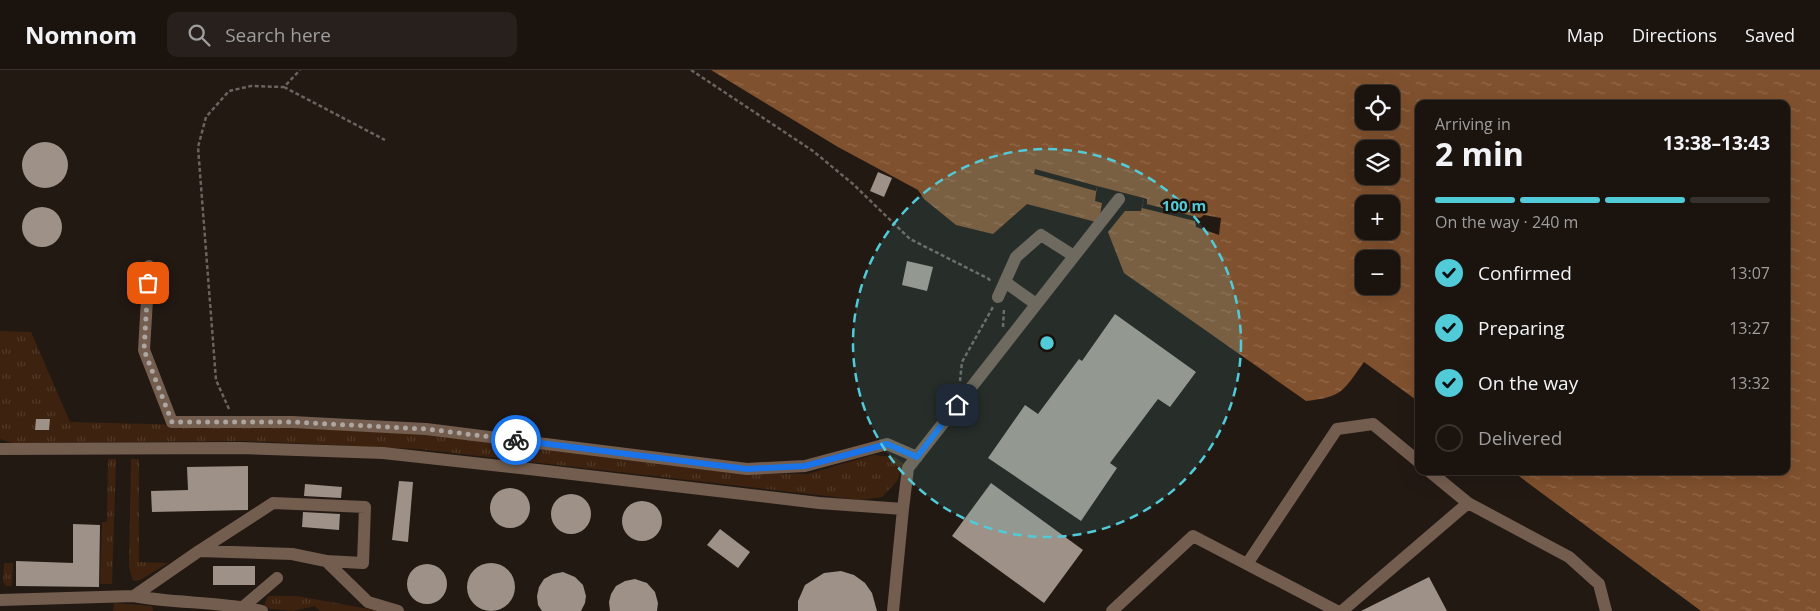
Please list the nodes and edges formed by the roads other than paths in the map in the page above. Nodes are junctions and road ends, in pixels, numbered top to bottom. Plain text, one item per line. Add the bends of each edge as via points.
1 (1119, 199) dead end
2 (1074, 256) junction
3 (149, 266) dead end
4 (1005, 282) junction
5 (998, 297) road end
6 (1036, 304) junction
7 (0, 449) edge
8 (917, 457) junction
9 (1415, 459) edge
10 (1435, 475) edge
11 (1468, 503) junction
12 (903, 508) junction
13 (199, 551) junction
14 (326, 561) junction
15 (1247, 564) junction
16 (277, 578) dead end
17 (153, 583) junction
18 (134, 596) junction
19 (0, 600) edge
20 (158, 606) edge
21 (243, 607) junction
22 (262, 611) edge
23 (398, 611) edge
24 (893, 611) edge
25 (1112, 611) edge
26 (1337, 611) edge
27 (1342, 611) edge
28 (1606, 611) edge

1 - 2 lane
2 - 4 lane via 1041,235 1016,257
2 - 6 lane
3 - 8 lane via 144,350 172,422 292,422 426,429 747,469 805,466 887,444
4 - 5 lane
4 - 6 lane
6 - 8 lane
7 - 12 lane via 239,448 383,453 819,504
8 - 12 lane via 908,468
9 - 15 lane via 1372,424 1337,429
10 - 11 lane
11 - 27 lane
11 - 28 lane via 1569,557 1599,584
12 - 24 lane
13 - 14 lane via 292,554
13 - 14 lane via 273,503 365,507 363,563
13 - 17 lane
14 - 23 lane via 368,602
15 - 25 lane via 1193,536
15 - 26 lane
16 - 21 lane
17 - 18 lane
17 - 20 lane
18 - 19 lane
18 - 20 lane
20 - 21 lane
21 - 22 lane

